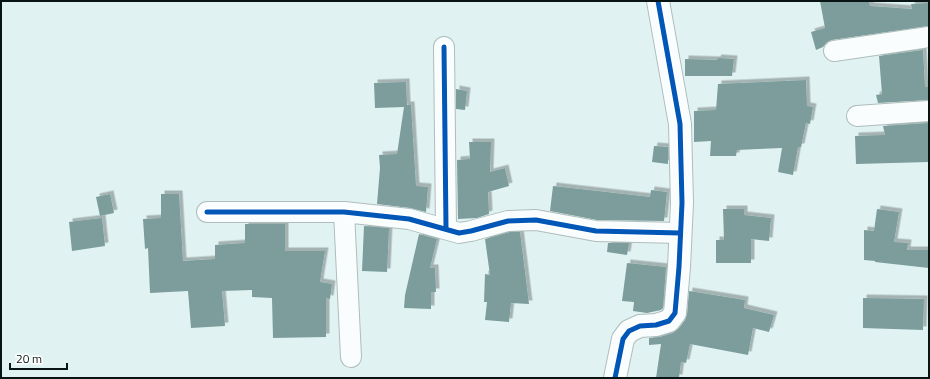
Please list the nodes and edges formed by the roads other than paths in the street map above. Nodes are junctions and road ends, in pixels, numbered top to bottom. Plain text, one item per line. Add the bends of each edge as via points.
1 (658, 1) edge
2 (929, 37) edge
3 (444, 47) dead end
4 (834, 51) dead end
5 (929, 111) edge
6 (857, 116) dead end
7 (207, 212) dead end
8 (344, 212) junction
9 (446, 228) junction
10 (680, 233) junction
11 (351, 357) dead end
12 (615, 378) edge

1 - 10 street via 680,124
2 - 4 street
3 - 9 street
5 - 6 street
7 - 8 street
8 - 9 street via 409,219
8 - 11 street
9 - 10 street via 459,233 508,221 536,220 596,231
10 - 12 street via 675,313 669,321 629,330 623,339

